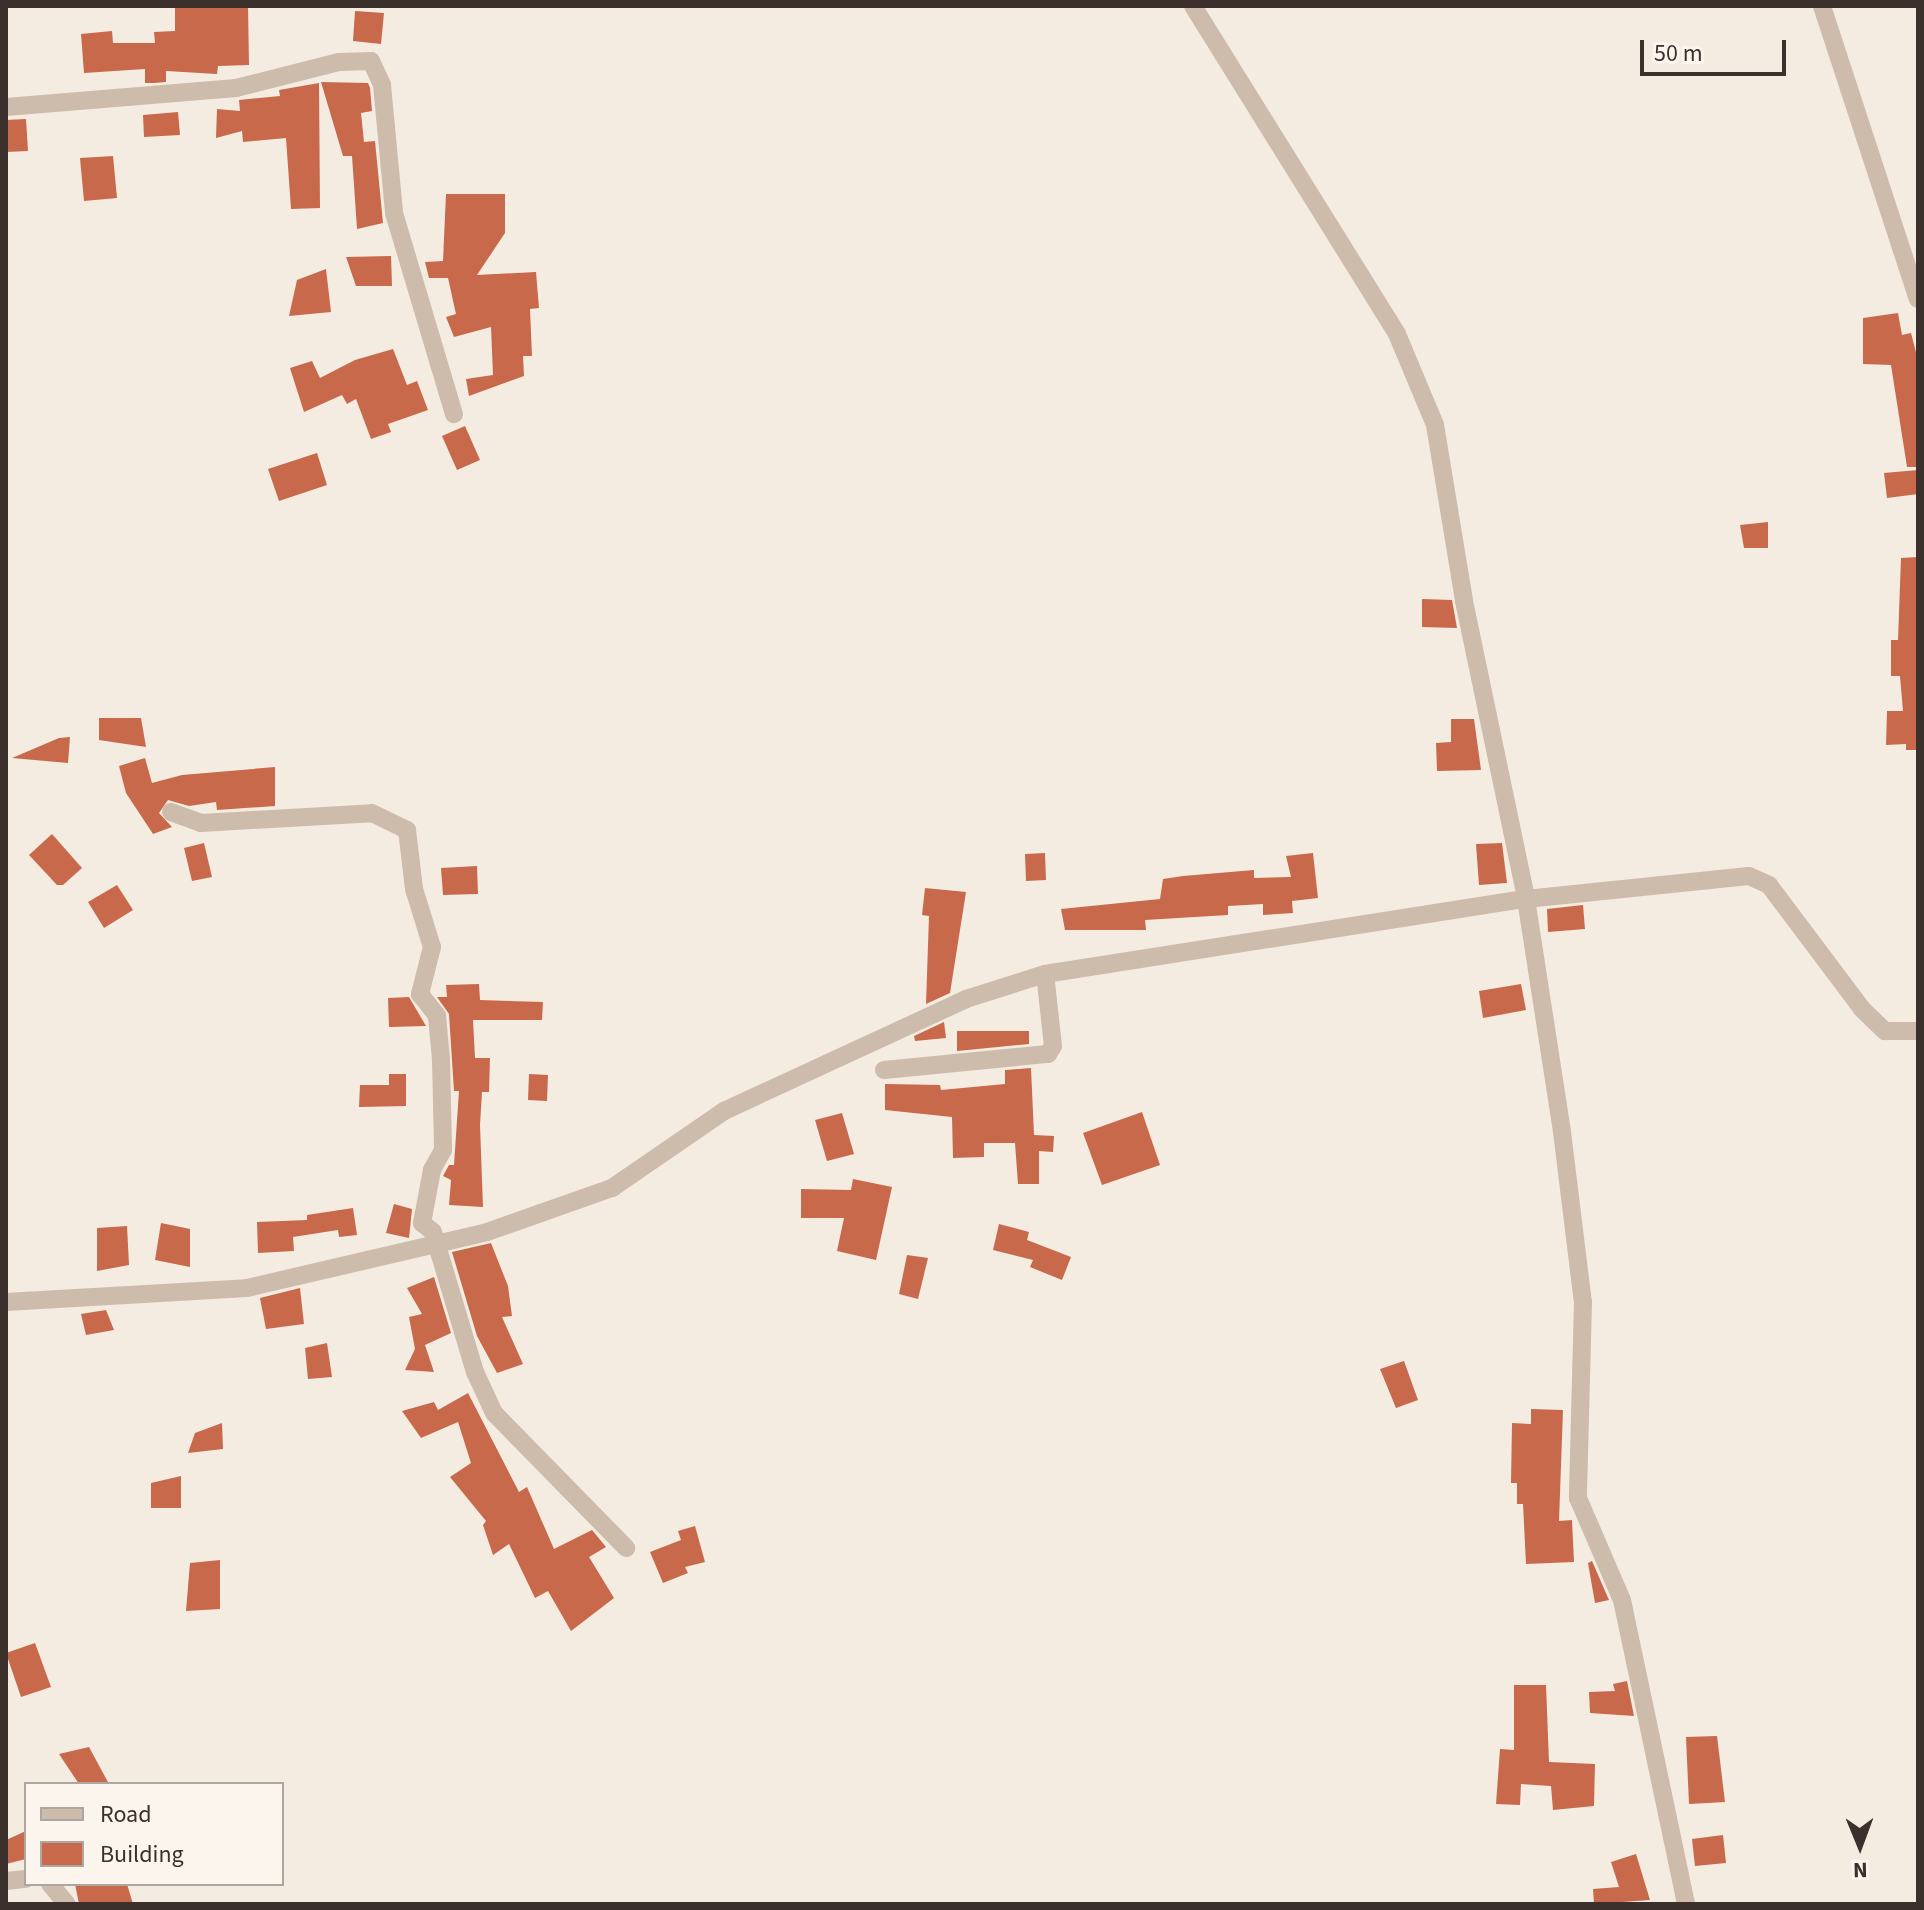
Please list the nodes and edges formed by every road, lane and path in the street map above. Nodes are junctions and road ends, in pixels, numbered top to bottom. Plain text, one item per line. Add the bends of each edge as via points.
1 (1193, 6) edge
2 (1822, 6) edge
3 (6, 107) edge
4 (1918, 299) edge
5 (454, 414) dead end
6 (171, 812) dead end
7 (1526, 899) junction
8 (1045, 974) junction
9 (1918, 1031) edge
10 (884, 1070) dead end
11 (434, 1244) junction
12 (6, 1302) edge
13 (626, 1548) dead end
14 (52, 1886) edge
15 (67, 1904) edge
16 (1686, 1904) edge

1 - 7 street via 1397,334 1435,425 1464,601
2 - 4 street
3 - 5 street via 223,90 339,62 371,61 382,85 394,213
6 - 11 street via 201,823 372,813 407,830 414,889 432,947 420,994 437,1016 441,1059 443,1150 432,1170 422,1218
7 - 8 street
7 - 9 street via 1749,876 1769,885 1862,1009 1885,1031
7 - 16 street via 1583,1302 1578,1498 1622,1600
8 - 10 street via 1053,1046 1048,1054
8 - 11 street via 966,999 724,1111 612,1188 545,1216
11 - 12 street via 247,1288
11 - 13 street via 494,1413
14 - 15 street

